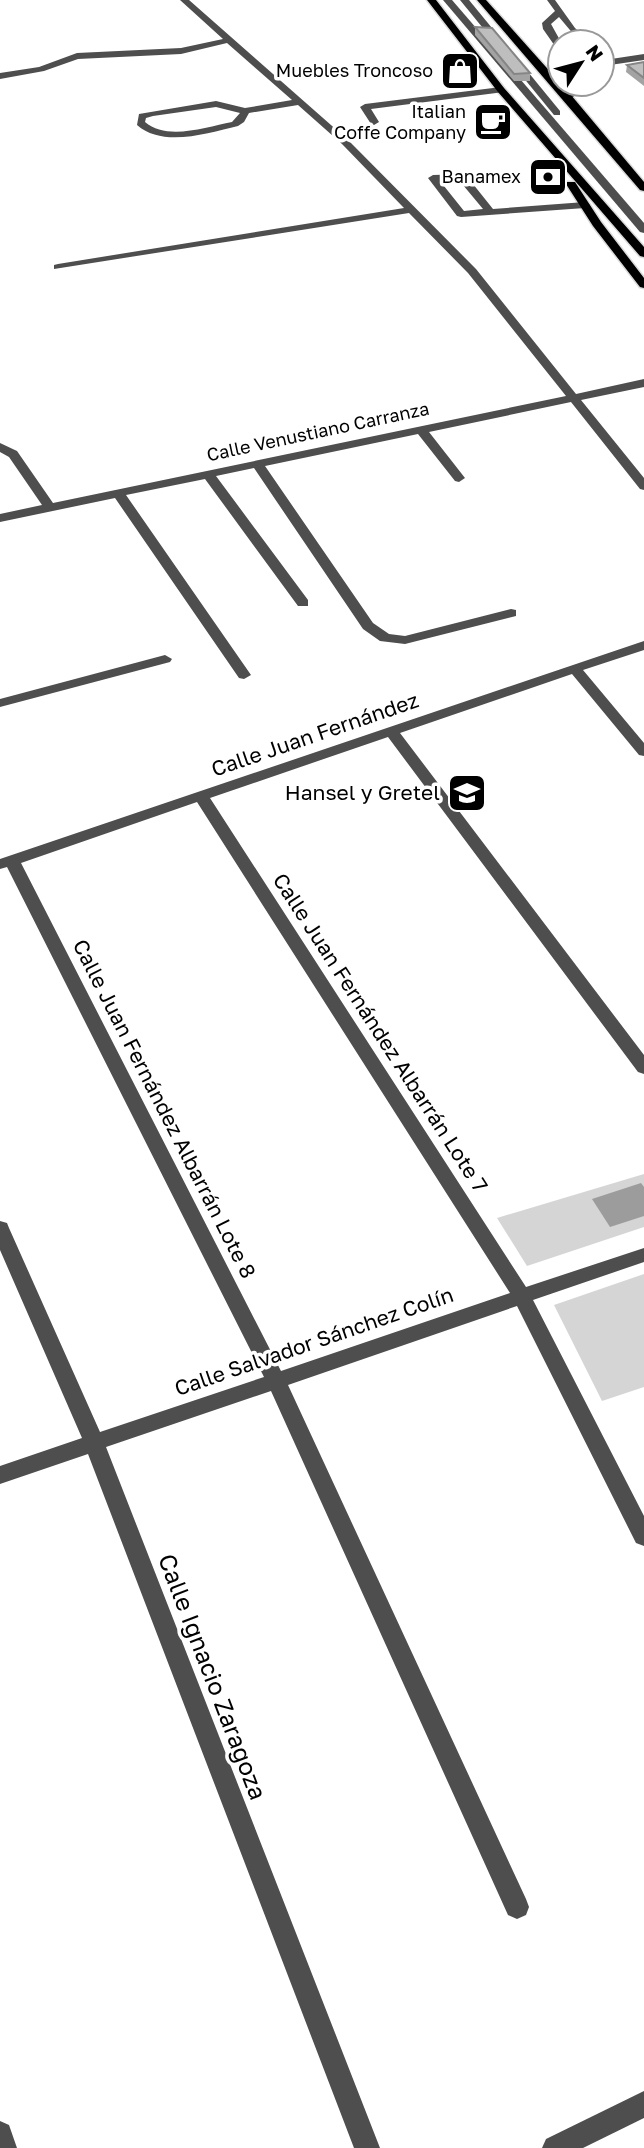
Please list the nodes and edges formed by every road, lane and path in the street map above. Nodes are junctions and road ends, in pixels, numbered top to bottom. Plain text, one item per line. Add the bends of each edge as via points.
1 (184, 0) edge
2 (447, 0) edge
3 (464, 0) edge
4 (481, 0) edge
5 (551, 0) edge
6 (431, 1) edge
7 (558, 13) junction
8 (547, 28) edge
9 (570, 28) edge
10 (229, 40) junction
11 (644, 57) edge
12 (616, 61) edge
13 (546, 72) edge
14 (0, 76) edge
15 (501, 90) junction
16 (569, 98) edge
17 (300, 102) junction
18 (244, 111) junction
19 (374, 122) dead end
20 (543, 139) junction
21 (614, 151) junction
22 (644, 180) edge
23 (644, 188) edge
24 (585, 205) junction
25 (411, 209) junction
26 (489, 211) junction
27 (644, 214) edge
28 (644, 230) edge
29 (641, 251) edge
30 (58, 267) dead end
31 (644, 285) edge
32 (644, 383) edge
33 (573, 396) junction
34 (420, 428) junction
35 (0, 447) edge
36 (257, 463) junction
37 (208, 474) junction
38 (458, 478) dead end
39 (644, 486) edge
40 (118, 493) junction
41 (49, 507) junction
42 (0, 518) edge
43 (303, 603) dead end
44 (511, 613) dead end
45 (644, 645) edge
46 (165, 659) dead end
47 (574, 668) junction
48 (244, 675) dead end
49 (0, 703) edge
50 (391, 731) junction
51 (644, 752) edge
52 (201, 796) junction
53 (6, 863) edge
54 (644, 1068) edge
55 (0, 1228) edge
56 (644, 1255) edge
57 (521, 1295) junction
58 (275, 1378) junction
59 (94, 1443) junction
60 (0, 1475) edge
61 (644, 1537) edge
62 (517, 1907) dead end
63 (644, 2104) edge
64 (0, 2134) edge
65 (4, 2148) edge
66 (367, 2148) edge
67 (555, 2148) edge

1 - 10 street
2 - 28 street
3 - 27 street
4 - 13 main road
5 - 7 street
6 - 15 main road
7 - 8 street via 546,23
7 - 9 street
10 - 14 street via 181,51 77,56 41,69
10 - 17 street
11 - 12 street
15 - 19 street via 365,107
15 - 20 main road
16 - 21 main road
17 - 18 street
17 - 25 street
18 - 18 street via 216,104 152,113 140,123 159,134 178,134 235,124
20 - 24 main road
20 - 29 main road
21 - 22 main road
21 - 23 main road
24 - 26 street
24 - 31 main road
25 - 30 street
25 - 33 street via 472,271
26 - 26 street via 457,213 433,178 461,176
32 - 33 street, Calle Venustiano Carranza
33 - 34 street, Calle Venustiano Carranza
33 - 39 street
34 - 36 street, Calle Venustiano Carranza
34 - 38 street
35 - 41 street via 13,454
36 - 37 street, Calle Venustiano Carranza
36 - 44 street via 368,626 385,638 405,639
37 - 40 street, Calle Venustiano Carranza
37 - 43 street
40 - 41 street, Calle Venustiano Carranza
40 - 48 street
41 - 42 street, Calle Venustiano Carranza
45 - 47 street, Calle Juan Fernández
46 - 49 street
47 - 50 street, Calle Juan Fernández
47 - 51 street
50 - 52 street, Calle Juan Fernández
50 - 54 street
52 - 53 street, Calle Juan Fernández
52 - 57 street, Calle Juan Fernández Albarrán Lote 7
53 - 58 street, Calle Juan Fernández Albarrán Lote 8
55 - 59 street, Calle Ignacio Zaragoza
56 - 57 street, Calle Salvador Sánchez Colín
57 - 58 street, Calle Salvador Sánchez Colín
57 - 61 street, Calle Juan Fernández Albarrán Lote 7
58 - 59 street, Calle Salvador Sánchez Colín
58 - 62 street, Calle Juan Fernández Albarrán Lote 8
59 - 60 street, Calle Salvador Sánchez Colín
59 - 66 street, Calle Ignacio Zaragoza
63 - 67 street
64 - 65 street

